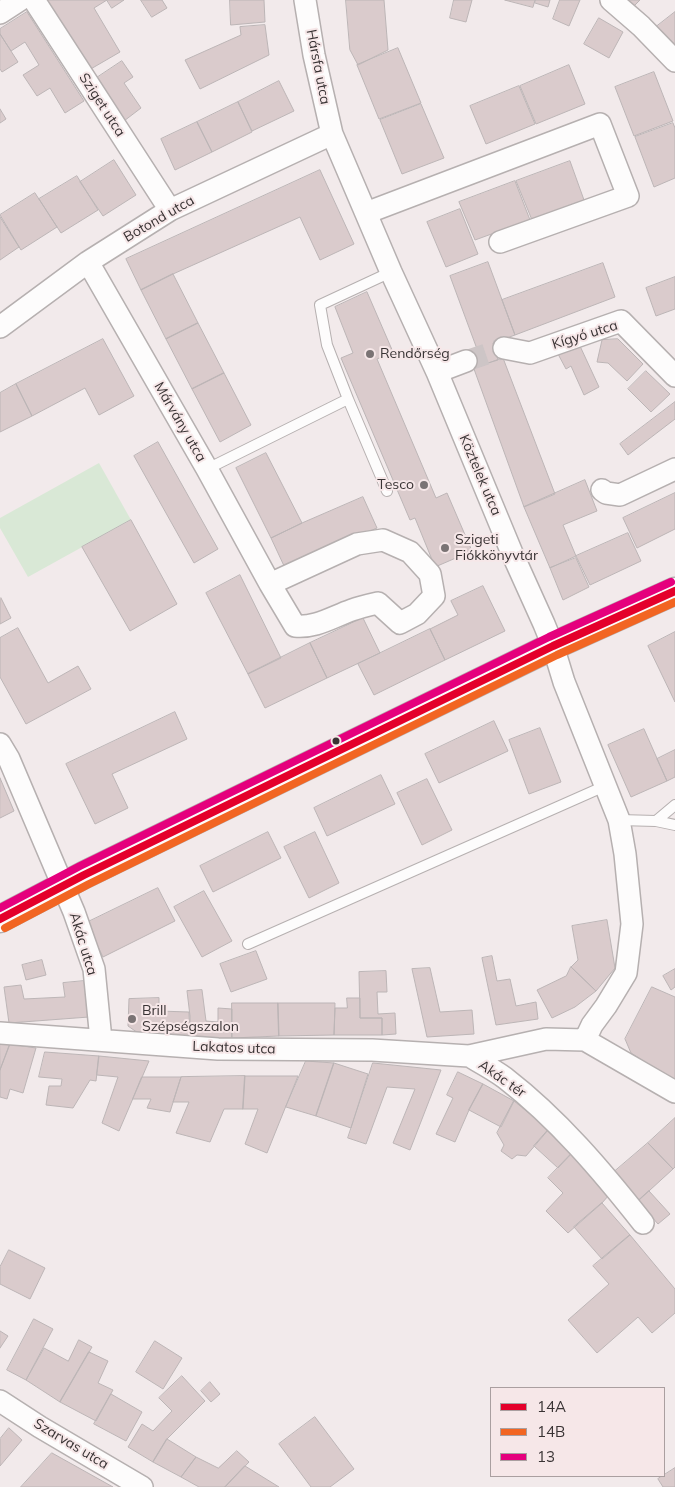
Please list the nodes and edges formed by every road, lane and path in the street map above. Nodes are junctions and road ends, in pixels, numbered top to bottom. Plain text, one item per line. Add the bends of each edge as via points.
1 (20, 0) edge
2 (34, 0) edge
3 (305, 0) edge
4 (611, 0) edge
5 (0, 13) edge
6 (675, 61) edge
7 (332, 134) junction
8 (170, 210) junction
9 (366, 213) junction
10 (500, 242) dead end
11 (88, 262) junction
12 (391, 272) junction
13 (0, 327) edge
14 (504, 348) tunnel mouth
15 (466, 361) tunnel mouth
16 (437, 372) junction
17 (675, 376) edge
18 (348, 399) junction
19 (207, 469) junction
20 (675, 469) edge
21 (602, 490) dead end
22 (387, 491) dead end
23 (270, 584) junction
24 (675, 591) edge
25 (553, 646) junction
26 (0, 744) edge
27 (605, 786) junction
28 (675, 805) edge
29 (619, 820) junction
30 (656, 821) junction
31 (675, 825) edge
32 (63, 885) junction
33 (0, 919) edge
34 (248, 944) dead end
35 (0, 1033) edge
36 (101, 1040) junction
37 (585, 1040) junction
38 (469, 1056) junction
39 (675, 1092) edge
40 (643, 1223) dead end
41 (0, 1401) edge
42 (142, 1487) edge

1 - 5 street
2 - 8 street, Sziget utca
3 - 7 street, Hársfa utca
4 - 6 street
7 - 8 street, Botond utca
7 - 9 street, Köztelek utca
8 - 11 street, Botond utca
9 - 10 street via 600,124 628,196
9 - 12 street, Köztelek utca
11 - 13 street, Botond utca
11 - 19 street, Márvány utca
12 - 16 street, Köztelek utca
12 - 18 lane via 320,305 326,345
14 - 17 street, Kígyó utca via 530,353 621,321
15 - 16 street
16 - 25 street, Köztelek utca
18 - 19 lane
18 - 22 lane
19 - 23 street, Márvány utca
20 - 21 street via 620,495
23 - 23 street, Márvány utca via 296,626 306,627 378,603 400,623 417,614 434,596 430,574 410,552 383,540 357,544
24 - 25 street
25 - 27 street, Köztelek utca
25 - 32 street
26 - 32 street, Akác utca
27 - 29 street, Köztelek utca
27 - 34 lane
28 - 30 lane
29 - 30 lane
29 - 37 street, Köztelek utca via 632,924 626,973
30 - 31 lane
32 - 33 street
32 - 36 street, Akác utca via 94,969
35 - 36 street, Lakatos utca
36 - 38 street, Lakatos utca via 218,1049 372,1050
37 - 38 street, Akác tér via 546,1040
37 - 39 street
38 - 40 street, Akác tér via 503,1077 540,1107 602,1171
41 - 42 street, Szarvas utca

